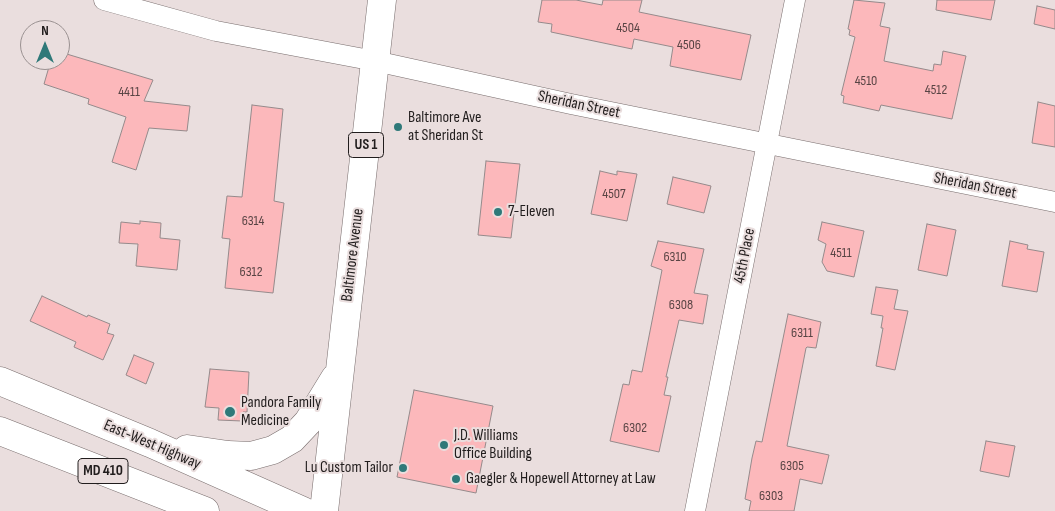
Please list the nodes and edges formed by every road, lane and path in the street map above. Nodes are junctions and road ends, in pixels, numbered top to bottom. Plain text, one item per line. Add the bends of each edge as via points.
1 (104, 0) edge
2 (382, 0) edge
3 (795, 0) edge
4 (375, 61) junction
5 (767, 144) junction
6 (1055, 202) edge
7 (340, 370) junction
8 (0, 380) edge
9 (0, 431) edge
10 (150, 443) junction
11 (205, 511) edge
12 (303, 511) edge
13 (324, 511) edge
14 (695, 511) edge

1 - 4 street, Sheridan Street via 216,31
2 - 4 main road, Baltimore Avenue / US 1
3 - 5 street, 45th Place
4 - 5 street, Sheridan Street
4 - 7 main road, Baltimore Avenue / US 1
5 - 6 street, Sheridan Street
5 - 14 street, 45th Place
7 - 10 main road via 308,422 292,439 273,450 251,456 228,455
7 - 13 main road, Baltimore Avenue / US 1
8 - 10 main road, East-West Highway / MD 410
9 - 11 main road, MD 410
10 - 12 main road, East-West Highway / MD 410

